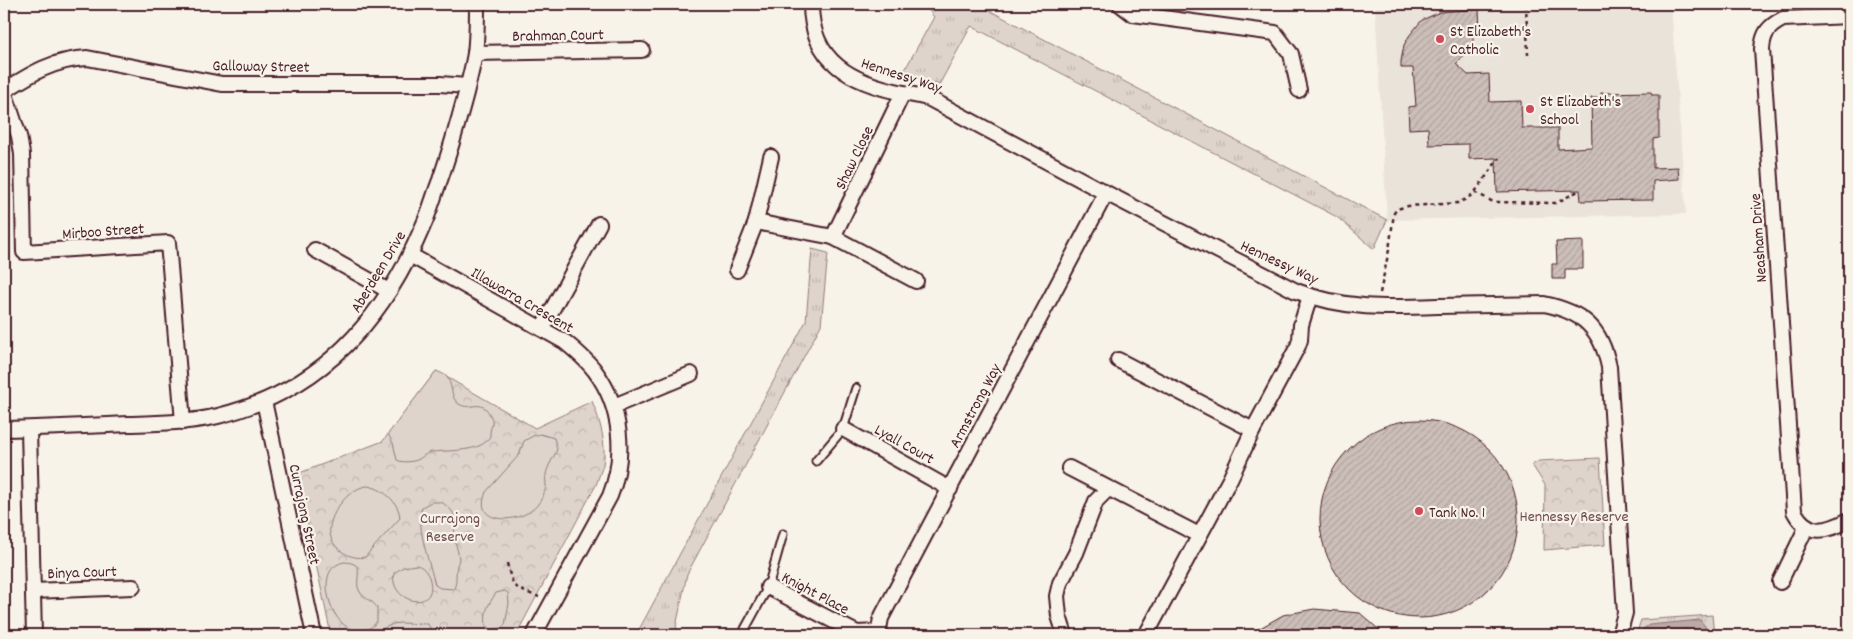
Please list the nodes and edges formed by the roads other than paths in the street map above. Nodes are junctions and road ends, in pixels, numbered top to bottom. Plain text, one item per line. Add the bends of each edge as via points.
1 (477, 4) edge
2 (811, 4) edge
3 (1120, 4) edge
4 (1849, 16) edge
5 (642, 50) dead end
6 (475, 53) junction
7 (468, 86) junction
8 (1298, 90) dead end
9 (4, 91) edge
10 (903, 93) junction
11 (771, 157) dead end
12 (1106, 193) junction
13 (756, 222) junction
14 (599, 224) dead end
15 (833, 237) junction
16 (315, 250) dead end
17 (410, 255) junction
18 (737, 270) dead end
19 (916, 281) dead end
20 (389, 291) junction
21 (1315, 297) junction
22 (542, 328) junction
23 (1118, 360) dead end
24 (691, 374) dead end
25 (856, 388) dead end
26 (264, 401) junction
27 (614, 406) junction
28 (183, 422) junction
29 (4, 429) edge
30 (29, 429) junction
31 (843, 429) junction
32 (1253, 430) junction
33 (816, 461) dead end
34 (1069, 468) dead end
35 (950, 489) junction
36 (1108, 489) junction
37 (1849, 520) edge
38 (1807, 526) junction
39 (783, 534) dead end
40 (1200, 535) junction
41 (1780, 582) dead end
42 (133, 587) dead end
43 (768, 587) junction
44 (33, 591) junction
45 (745, 629) dead end
46 (878, 633) edge
47 (34, 635) edge
48 (314, 635) edge
49 (534, 635) edge
50 (1066, 635) edge
51 (1146, 635) edge
52 (1619, 635) edge

1 - 6 street, Aberdeen Drive
2 - 10 street, Hennessy Way via 812,27 823,51 833,63 859,80
3 - 8 street via 1133,14 1275,33 1290,54
4 - 38 street, Neasham Drive via 1783,19 1767,30 1762,48 1793,501 1798,518
5 - 6 street, Brahman Court
6 - 7 street, Aberdeen Drive
7 - 9 street, Galloway Street via 222,84 87,58 44,67
7 - 17 street, Aberdeen Drive via 453,142 424,226
9 - 28 street, Mirboo Street via 20,136 24,252 168,243
10 - 12 street, Hennessy Way via 930,99
10 - 15 street, Shaw Close
11 - 13 street
12 - 21 street, Hennessy Way
12 - 35 street, Armstrong Way
13 - 15 street
13 - 18 street
14 - 22 street
15 - 19 street
16 - 20 street
17 - 20 street, Aberdeen Drive
17 - 22 street, Illawarra Crescent
20 - 26 street, Aberdeen Drive via 362,329 336,356 302,382
21 - 32 street via 1309,332 1300,340
21 - 52 street, Hennessy Way via 1352,306 1387,308 1544,304 1581,316 1591,326 1606,351 1609,367 1625,613
22 - 27 street, Illawarra Crescent via 565,342 586,361
23 - 32 street
24 - 27 street
25 - 31 lane
26 - 28 street, Aberdeen Drive via 218,416
26 - 48 street, Currajong Street
27 - 49 street, Illawarra Crescent via 619,442 615,483
28 - 30 street, Aberdeen Drive
29 - 30 street, Aberdeen Drive
30 - 44 street
31 - 33 lane
31 - 35 street, Lyall Court
32 - 40 street
34 - 36 street
35 - 46 street, Armstrong Way via 881,618
36 - 40 street
36 - 50 street via 1096,501 1076,553 1060,582 1057,603
37 - 38 street via 1832,529
38 - 41 street
39 - 43 lane, Knight Place
40 - 51 street
42 - 44 street, Binya Court
43 - 45 lane, Knight Place
43 - 46 street, Knight Place via 849,629
44 - 47 street

